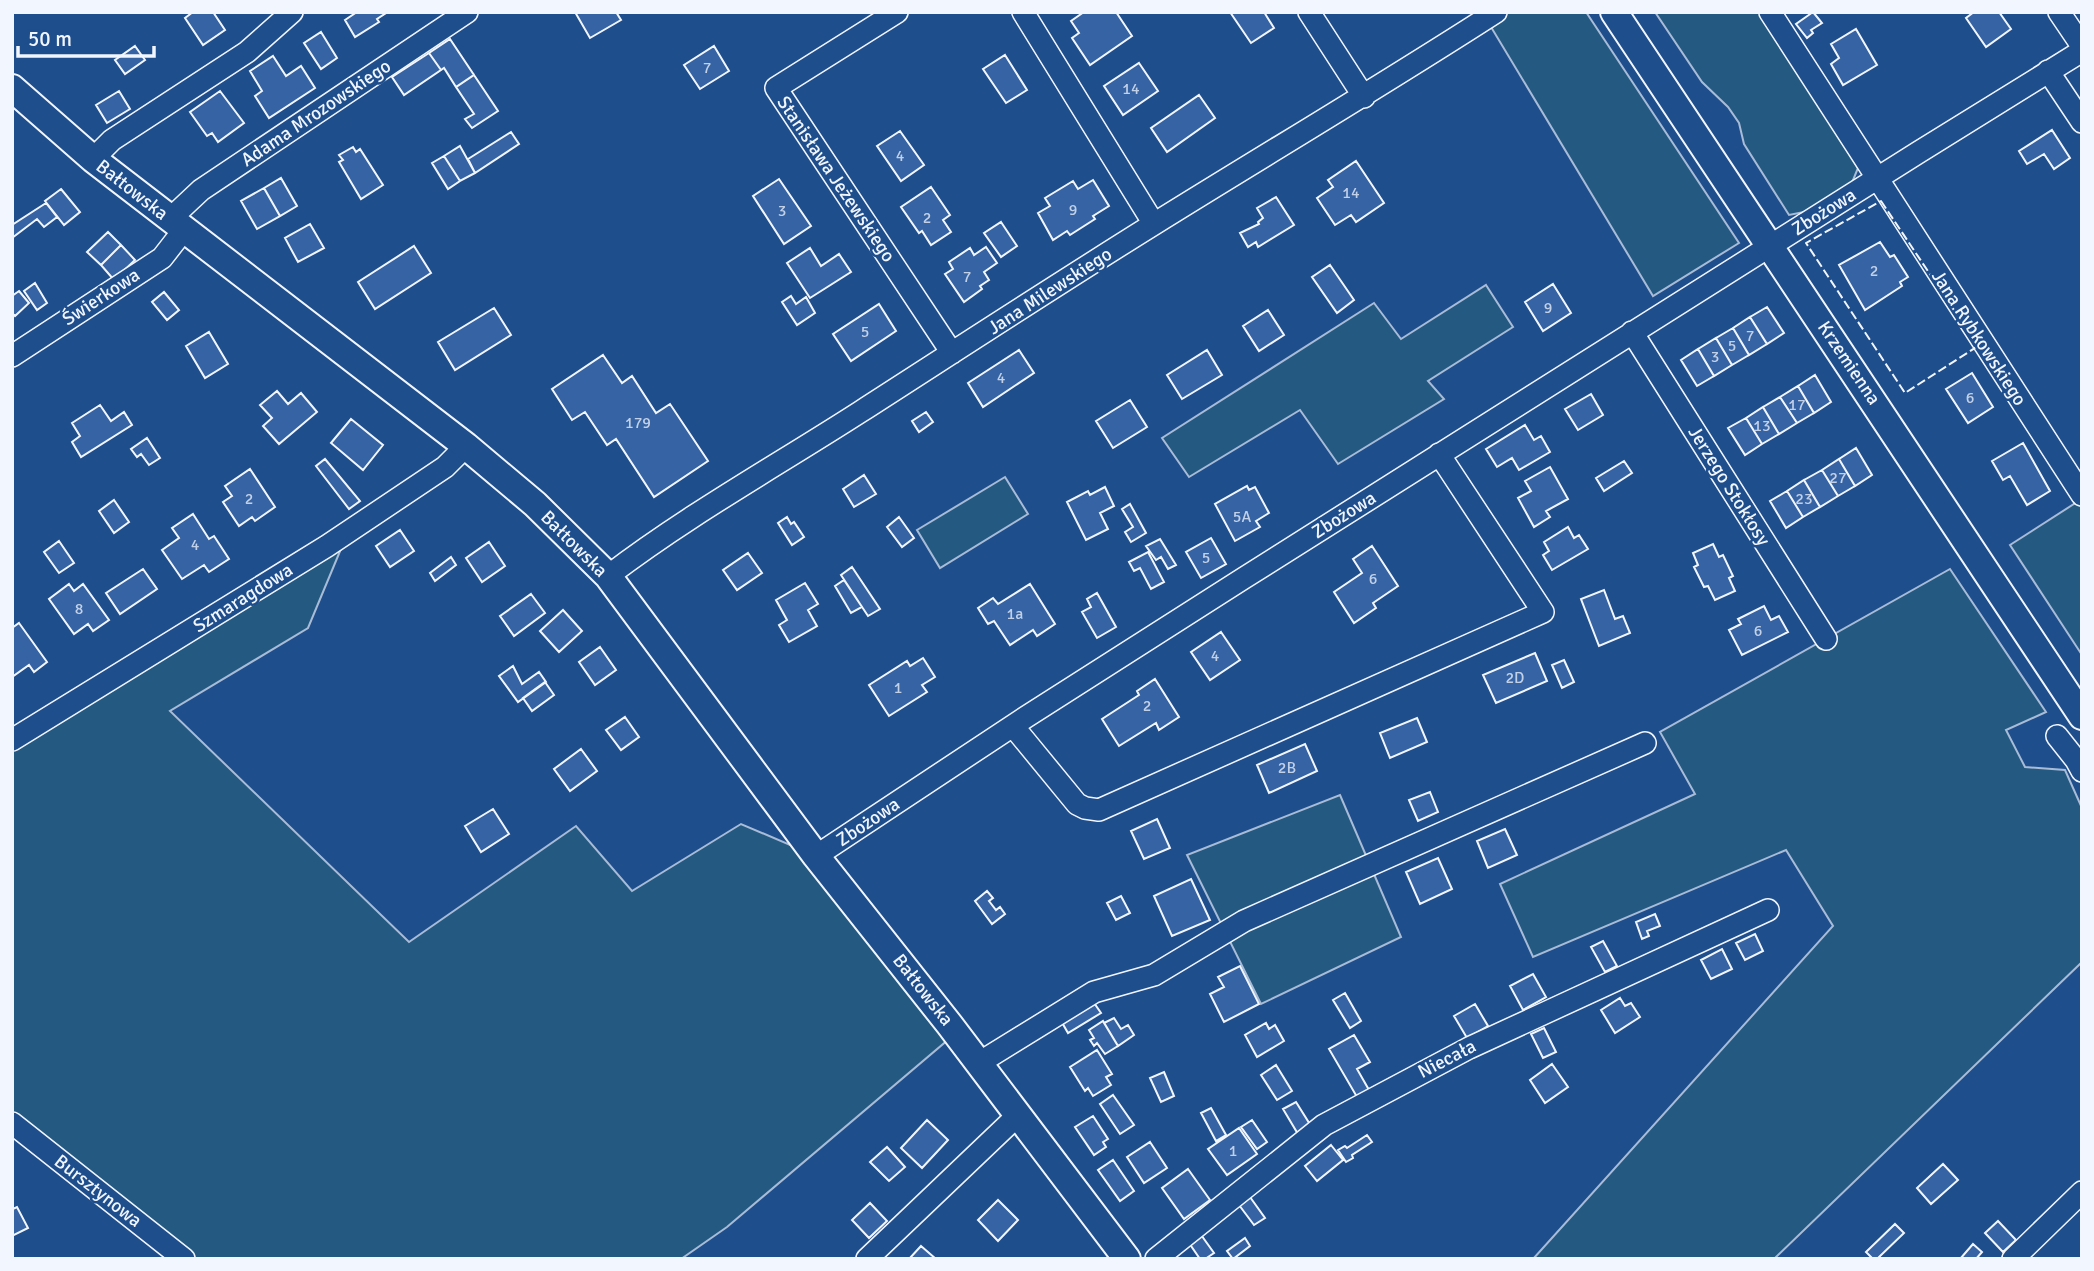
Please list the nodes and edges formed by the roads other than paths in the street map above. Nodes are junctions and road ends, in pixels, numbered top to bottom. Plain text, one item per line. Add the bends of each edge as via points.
1 (292, 12) edge
2 (467, 12) edge
3 (897, 12) edge
4 (1023, 12) edge
5 (1309, 12) edge
6 (1496, 12) edge
7 (1614, 12) edge
8 (1770, 12) edge
9 (2059, 12) edge
10 (2082, 48) edge
11 (2048, 71) junction
12 (12, 88) edge
13 (1364, 97) junction
14 (2082, 122) edge
15 (93, 159) junction
16 (1876, 180) junction
17 (1154, 224) junction
18 (176, 225) junction
19 (1770, 246) junction
20 (1632, 332) junction
21 (952, 353) junction
22 (12, 356) edge
23 (466, 446) junction
24 (1439, 454) junction
25 (2081, 496) edge
26 (608, 576) junction
27 (1826, 639) dead end
28 (2082, 716) edge
29 (1013, 726) junction
30 (2057, 736) dead end
31 (12, 740) edge
32 (1645, 743) dead end
33 (2082, 771) edge
34 (816, 856) junction
35 (1768, 911) dead end
36 (979, 1063) junction
37 (1017, 1116) junction
38 (12, 1123) edge
39 (2082, 1192) edge
40 (184, 1259) edge
41 (867, 1259) edge
42 (1126, 1259) edge
43 (1156, 1259) edge
44 (2014, 1259) edge

1 - 15 street via 247,52 112,140
2 - 18 street, Adama Mrozowskiego via 201,190
3 - 21 street, Stanisława Jeżewskiego via 776,88
4 - 17 street
5 - 13 street
6 - 13 street, Jana Milewskiego
7 - 19 main road, Krzemienna
8 - 16 street, Zbożowa
9 - 10 street, Zbożowa
10 - 11 street, Zbożowa
11 - 14 street
11 - 16 street, Zbożowa
12 - 15 main road, Bałtowska
13 - 17 street, Jana Milewskiego
15 - 18 main road, Bałtowska
16 - 19 street, Zbożowa
16 - 25 street, Jana Rybkowskiego
17 - 21 street, Jana Milewskiego
18 - 22 street, Świerkowa via 162,258
18 - 23 main road, Bałtowska
19 - 20 street, Zbożowa
19 - 28 main road, Krzemienna
20 - 24 street, Zbożowa
20 - 27 street, Jerzego Stokłosy
21 - 26 street, Jana Milewskiego via 654,541
23 - 26 main road, Bałtowska via 535,504
23 - 31 street, Szmaragdowa via 445,467 327,546
24 - 29 street, Zbożowa
24 - 29 street via 1543,612 1099,810 1077,804
26 - 34 main road, Bałtowska
29 - 34 street, Zbożowa
30 - 33 street
32 - 36 street via 1244,921 1154,975 1094,992
34 - 36 main road, Bałtowska
35 - 43 street, Niecała via 1469,1048 1324,1125
36 - 37 main road, Bałtowska
37 - 41 street
37 - 42 main road, Bałtowska
38 - 40 street, Bursztynowa
39 - 44 street

